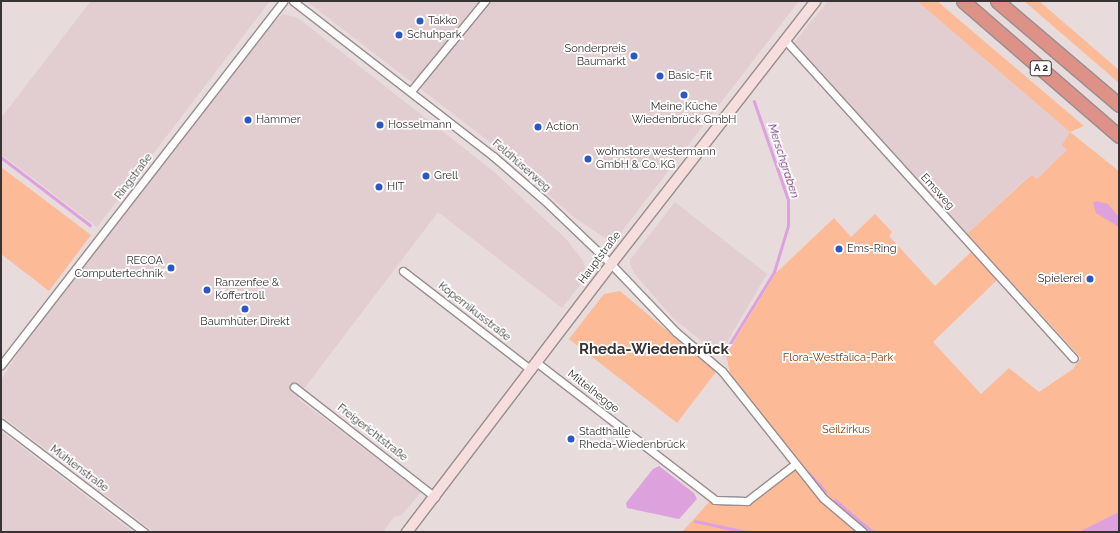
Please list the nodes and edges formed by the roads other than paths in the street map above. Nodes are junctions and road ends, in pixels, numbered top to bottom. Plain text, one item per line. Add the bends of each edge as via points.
1 (283, 1) edge
2 (294, 1) edge
3 (485, 1) edge
4 (816, 1) edge
5 (963, 1) edge
6 (997, 1) edge
7 (786, 41) junction
8 (411, 91) junction
9 (1119, 105) edge
10 (1119, 136) edge
11 (611, 264) junction
12 (403, 271) dead end
13 (1073, 358) dead end
14 (1, 365) edge
15 (534, 366) junction
16 (294, 387) dead end
17 (1, 423) edge
18 (795, 464) junction
19 (435, 497) junction
20 (144, 532) edge
21 (407, 532) edge
22 (863, 532) edge

1 - 14 street, Ringstraße
2 - 8 street, Feldhüserweg
3 - 8 street
4 - 7 street, Hauptstraße
5 - 10 highway, A 2
6 - 9 highway, A 2
7 - 11 street, Hauptstraße
7 - 13 street, Emsweg
8 - 11 street, Feldhüserweg via 504,166
11 - 15 street, Hauptstraße
11 - 18 street via 676,332 722,371
12 - 15 street, Kopernikusstraße
15 - 18 street, Mittelhegge via 715,500 747,501
15 - 19 street, Hauptstraße
16 - 19 street, Freigerichtstraße
17 - 20 street, Mühlenstraße
18 - 22 street via 823,498
19 - 21 street, Hauptstraße

